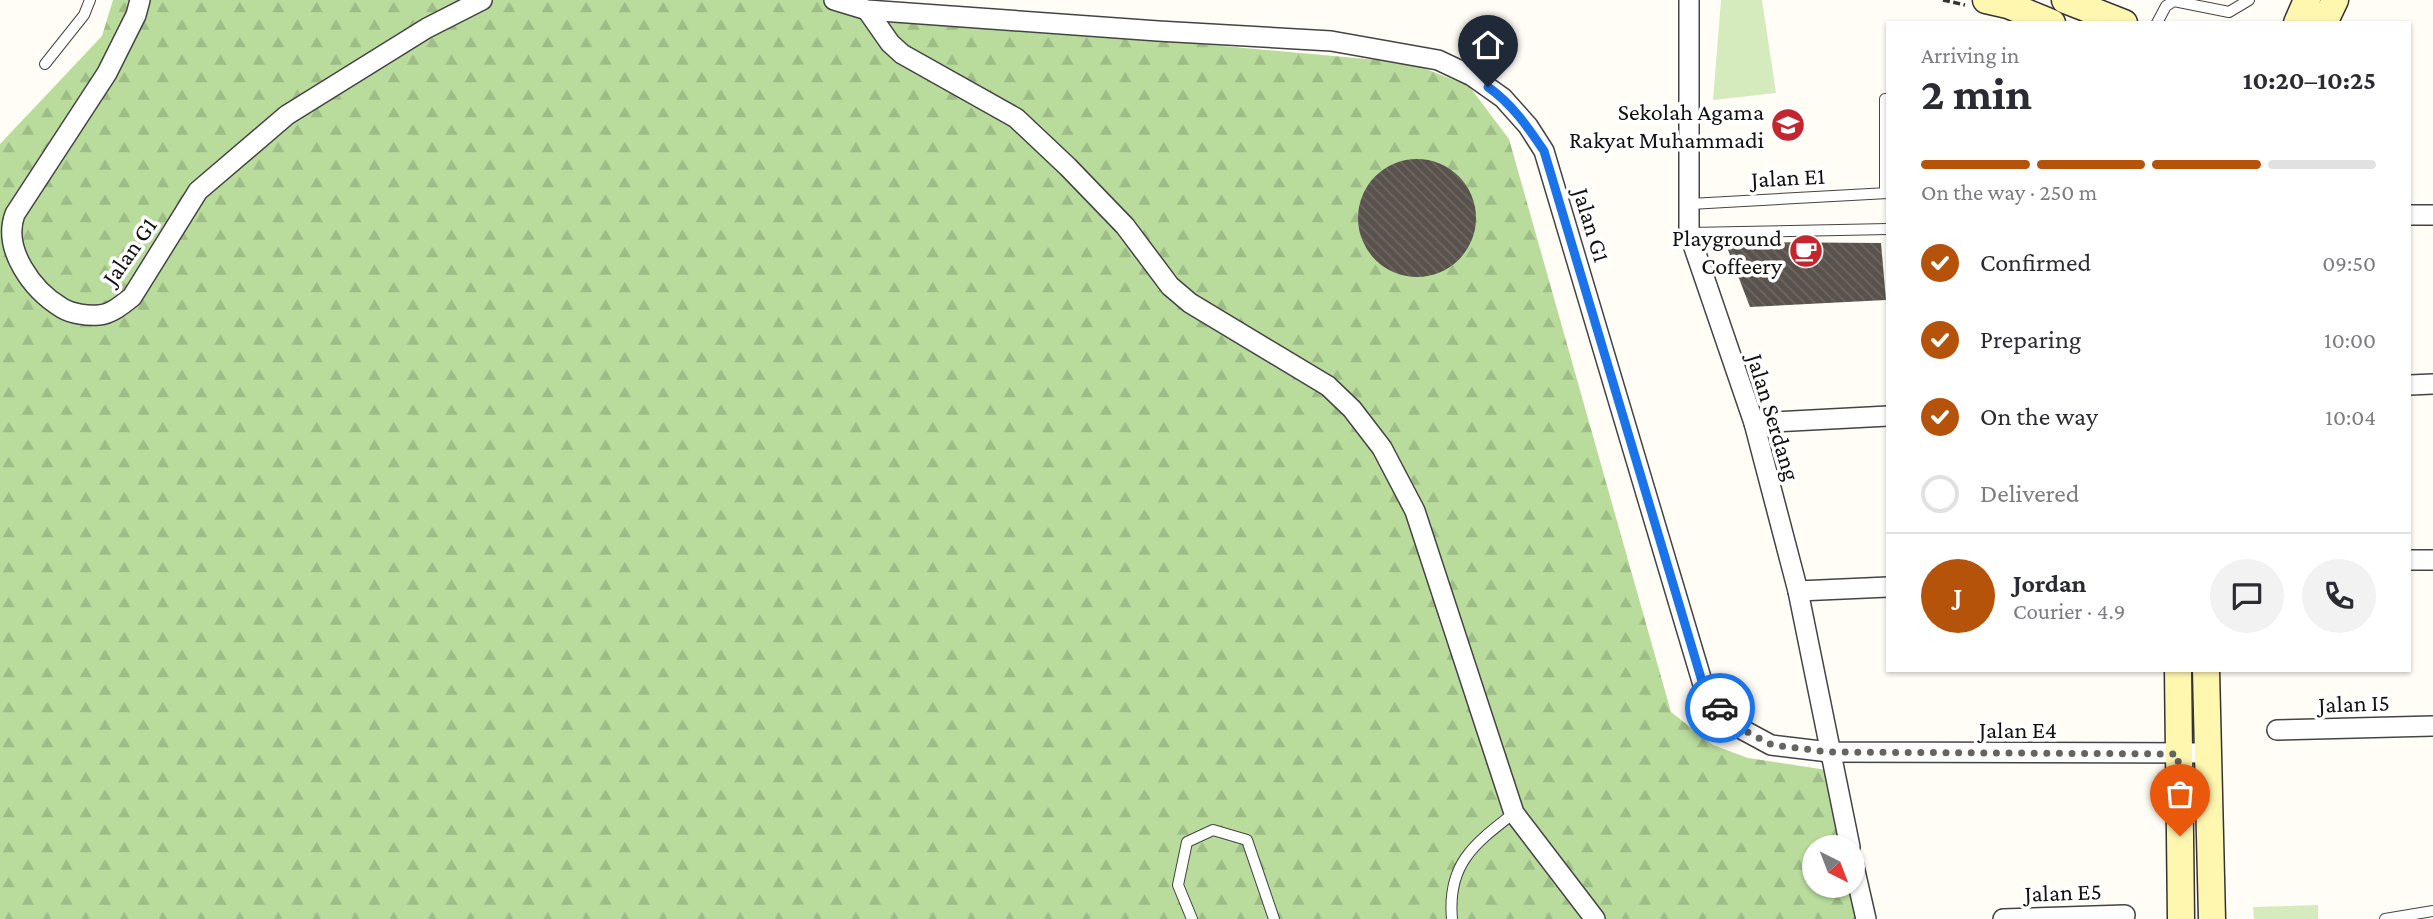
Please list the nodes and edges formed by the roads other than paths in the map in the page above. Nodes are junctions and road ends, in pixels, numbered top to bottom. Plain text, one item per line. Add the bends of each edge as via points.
1 (90, 0) edge
2 (140, 0) edge
3 (482, 0) edge
4 (834, 0) edge
5 (1689, 0) edge
6 (1986, 0) edge
7 (2065, 0) edge
8 (2249, 0) edge
9 (2307, 0) edge
10 (2335, 0) edge
11 (867, 10) junction
12 (2047, 21) edge
13 (2119, 21) edge
14 (2158, 21) edge
15 (2298, 21) edge
16 (2325, 21) edge
17 (45, 64) dead end
18 (1886, 99) edge
19 (1886, 146) edge
20 (1886, 193) edge
21 (1690, 204) junction
22 (2411, 215) edge
23 (2433, 215) edge
24 (1886, 229) edge
25 (1689, 233) junction
26 (2433, 384) edge
27 (2411, 385) edge
28 (1886, 415) edge
29 (1754, 423) junction
30 (2411, 560) edge
31 (2433, 560) edge
32 (1886, 587) edge
33 (1798, 590) junction
34 (2178, 672) edge
35 (2206, 672) edge
36 (2433, 726) edge
37 (2277, 730) dead end
38 (1829, 752) junction
39 (2207, 753) junction
40 (2178, 754) junction
41 (1514, 813) junction
42 (1847, 835) edge
43 (1861, 898) edge
44 (2433, 911) edge
45 (2125, 915) dead end
46 (1192, 919) edge
47 (1274, 919) edge
48 (1452, 919) edge
49 (1595, 919) edge
50 (1866, 919) edge
51 (2003, 919) edge
52 (2181, 919) edge
53 (2212, 919) edge
54 (2385, 919) edge

1 - 17 lane via 84,15
2 - 3 street, Jalan G1 via 107,73 10,228 23,269 38,288 74,313 101,315 132,298 198,191 288,115 427,28
4 - 11 street, Jalan G1
5 - 21 street, Jalan Serdang
6 - 12 main road
7 - 13 main road
8 - 14 lane via 2229,12 2174,1
9 - 15 main road
10 - 16 main road
11 - 38 street, Jalan G1 via 1331,41 1438,60 1503,98 1544,151 1704,688 1734,725 1772,745
11 - 41 street via 902,54 1016,118 1125,226 1170,286 1190,303 1328,386 1352,408 1382,447 1415,511
18 - 19 lane
20 - 21 lane, Jalan E1
21 - 25 street, Jalan Serdang
22 - 23 street
24 - 25 lane
25 - 29 street, Jalan Serdang
26 - 27 street
28 - 29 street
29 - 33 street, Jalan Serdang
30 - 31 street
32 - 33 street
33 - 38 street, Jalan Serdang
34 - 40 main road
35 - 39 main road
36 - 37 street, Jalan I5
38 - 40 street, Jalan E4
38 - 42 street, Jalan Serdang
39 - 40 street, Jalan E4
39 - 53 main road
40 - 52 main road
41 - 48 lane via 1475,843 1455,876
41 - 49 street
43 - 50 street
44 - 54 lane
45 - 51 street, Jalan E5
46 - 47 lane via 1178,885 1187,842 1213,830 1247,840

